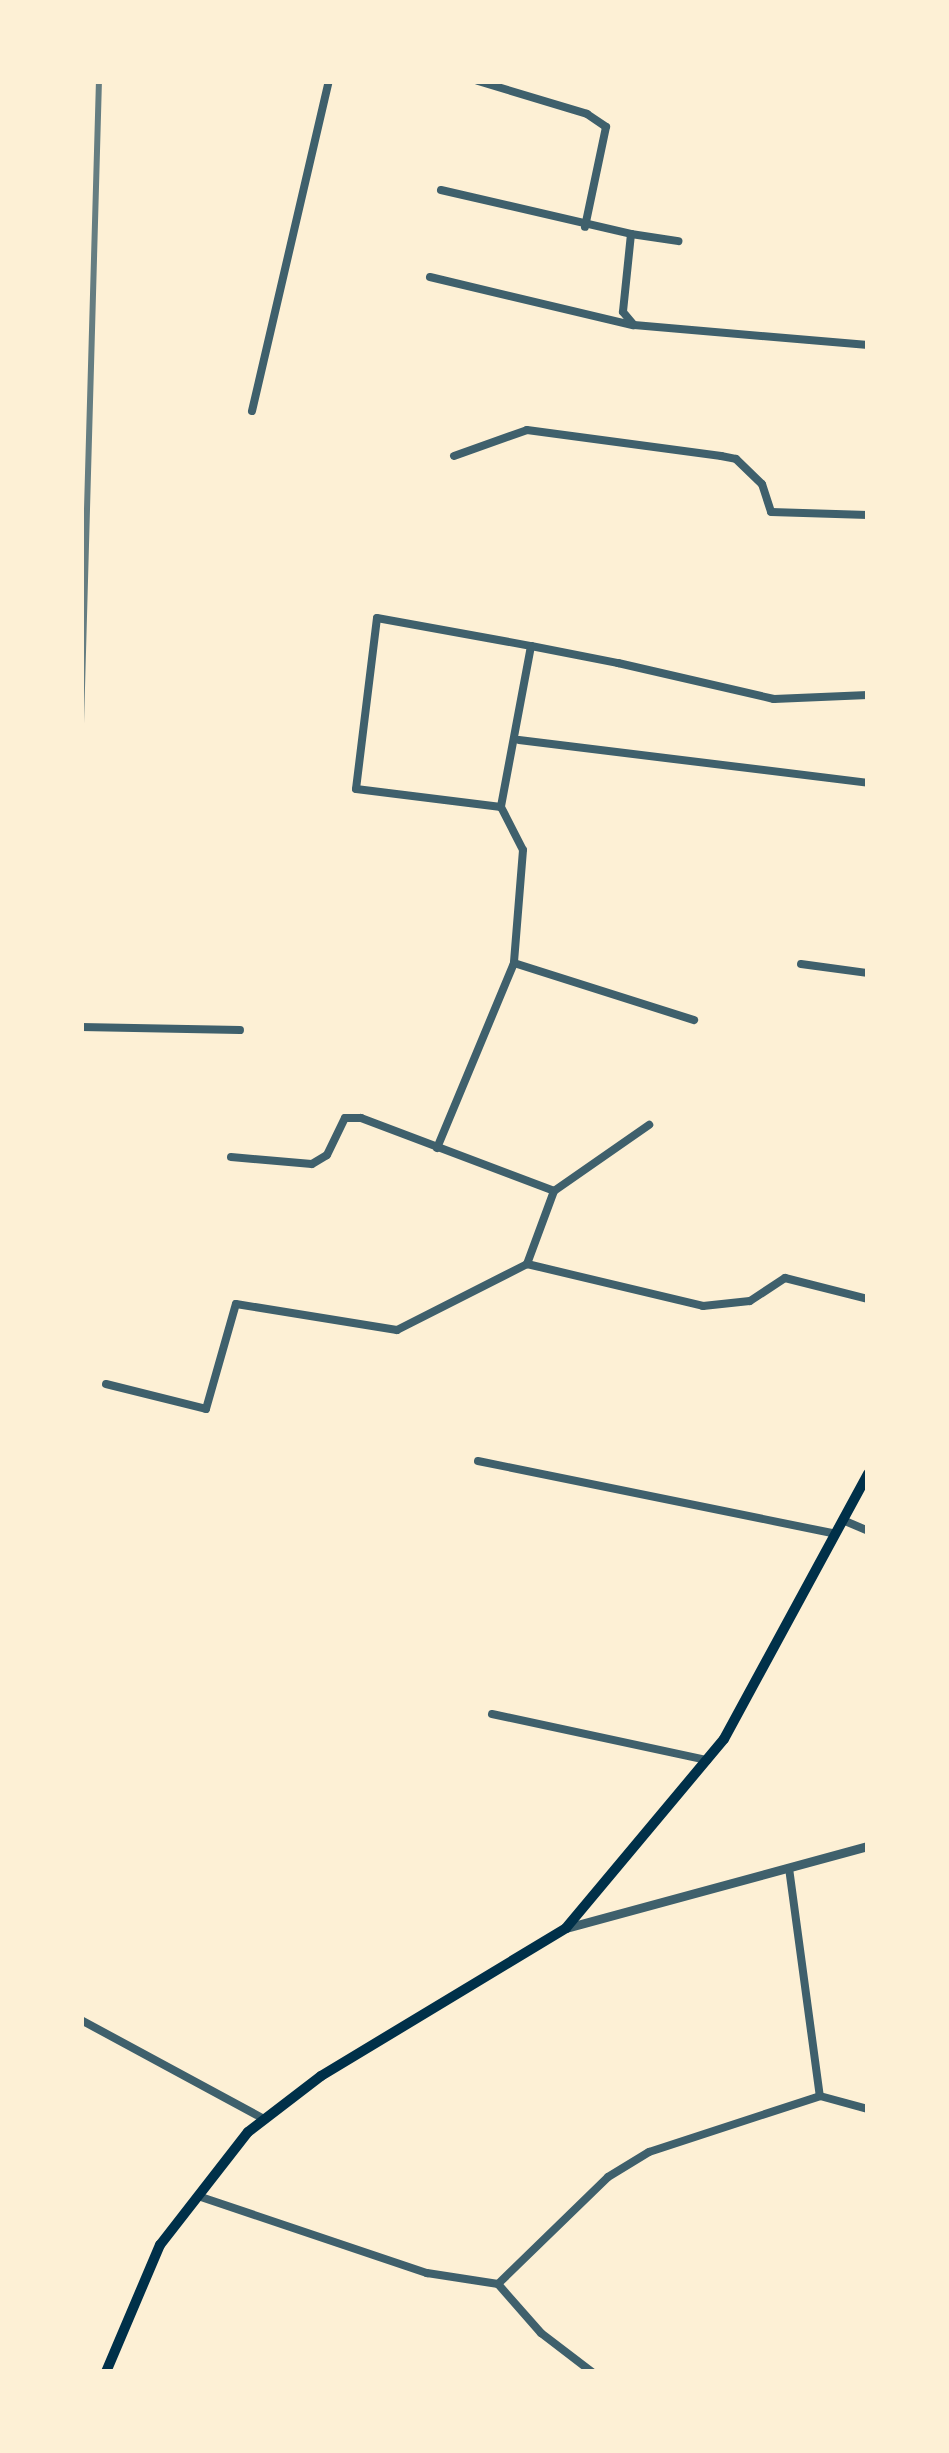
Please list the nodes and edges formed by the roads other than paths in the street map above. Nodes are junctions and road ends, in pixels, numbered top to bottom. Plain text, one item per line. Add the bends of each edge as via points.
1 (329, 81) edge
2 (478, 81) edge
3 (441, 190) dead end
4 (585, 227) junction
5 (631, 234) junction
6 (678, 241) dead end
7 (430, 278) dead end
8 (634, 325) junction
9 (868, 345) edge
10 (252, 411) dead end
11 (454, 456) dead end
12 (868, 514) edge
13 (531, 646) junction
14 (868, 695) edge
15 (519, 740) junction
16 (868, 783) edge
17 (501, 807) junction
18 (514, 963) junction
19 (801, 964) dead end
20 (868, 973) edge
21 (694, 1020) dead end
22 (81, 1027) edge
23 (240, 1030) dead end
24 (649, 1126) dead end
25 (436, 1148) junction
26 (231, 1156) dead end
27 (554, 1191) junction
28 (527, 1264) junction
29 (868, 1299) edge
30 (106, 1384) dead end
31 (478, 1461) dead end
32 (868, 1474) edge
33 (845, 1520) junction
34 (868, 1531) edge
35 (837, 1534) junction
36 (492, 1714) dead end
37 (706, 1760) junction
38 (868, 1846) edge
39 (790, 1868) junction
40 (566, 1928) junction
41 (81, 2020) edge
42 (820, 2096) junction
43 (868, 2109) edge
44 (265, 2120) junction
45 (198, 2196) junction
46 (498, 2284) junction
47 (106, 2372) edge
48 (592, 2372) edge

1 - 10 street
2 - 4 street via 587,114 606,128
3 - 4 street
4 - 5 street
5 - 6 street
5 - 8 street via 623,312
7 - 8 street
8 - 9 street
11 - 12 street via 526,430 721,456 761,484 771,512
13 - 14 street via 774,699
13 - 15 street
13 - 17 street via 373,622 354,787
15 - 16 street
15 - 17 street
17 - 18 street via 523,850
18 - 21 street
18 - 25 street
19 - 20 street
22 - 23 street
24 - 27 street
25 - 26 street via 351,1116 321,1162
25 - 27 street
27 - 28 street
28 - 29 street via 703,1306 750,1301 785,1278
28 - 30 street via 397,1330 240,1302 206,1409
31 - 35 street
32 - 33 main road
33 - 34 street
33 - 35 main road
35 - 37 main road
36 - 37 street
37 - 40 main road
38 - 39 street
39 - 40 street
39 - 42 street
40 - 44 main road via 477,1977
41 - 44 street
42 - 43 street
42 - 46 street via 649,2152 608,2177
44 - 45 main road
45 - 46 street via 427,2273
45 - 47 main road via 134,2292
46 - 48 street via 541,2333

